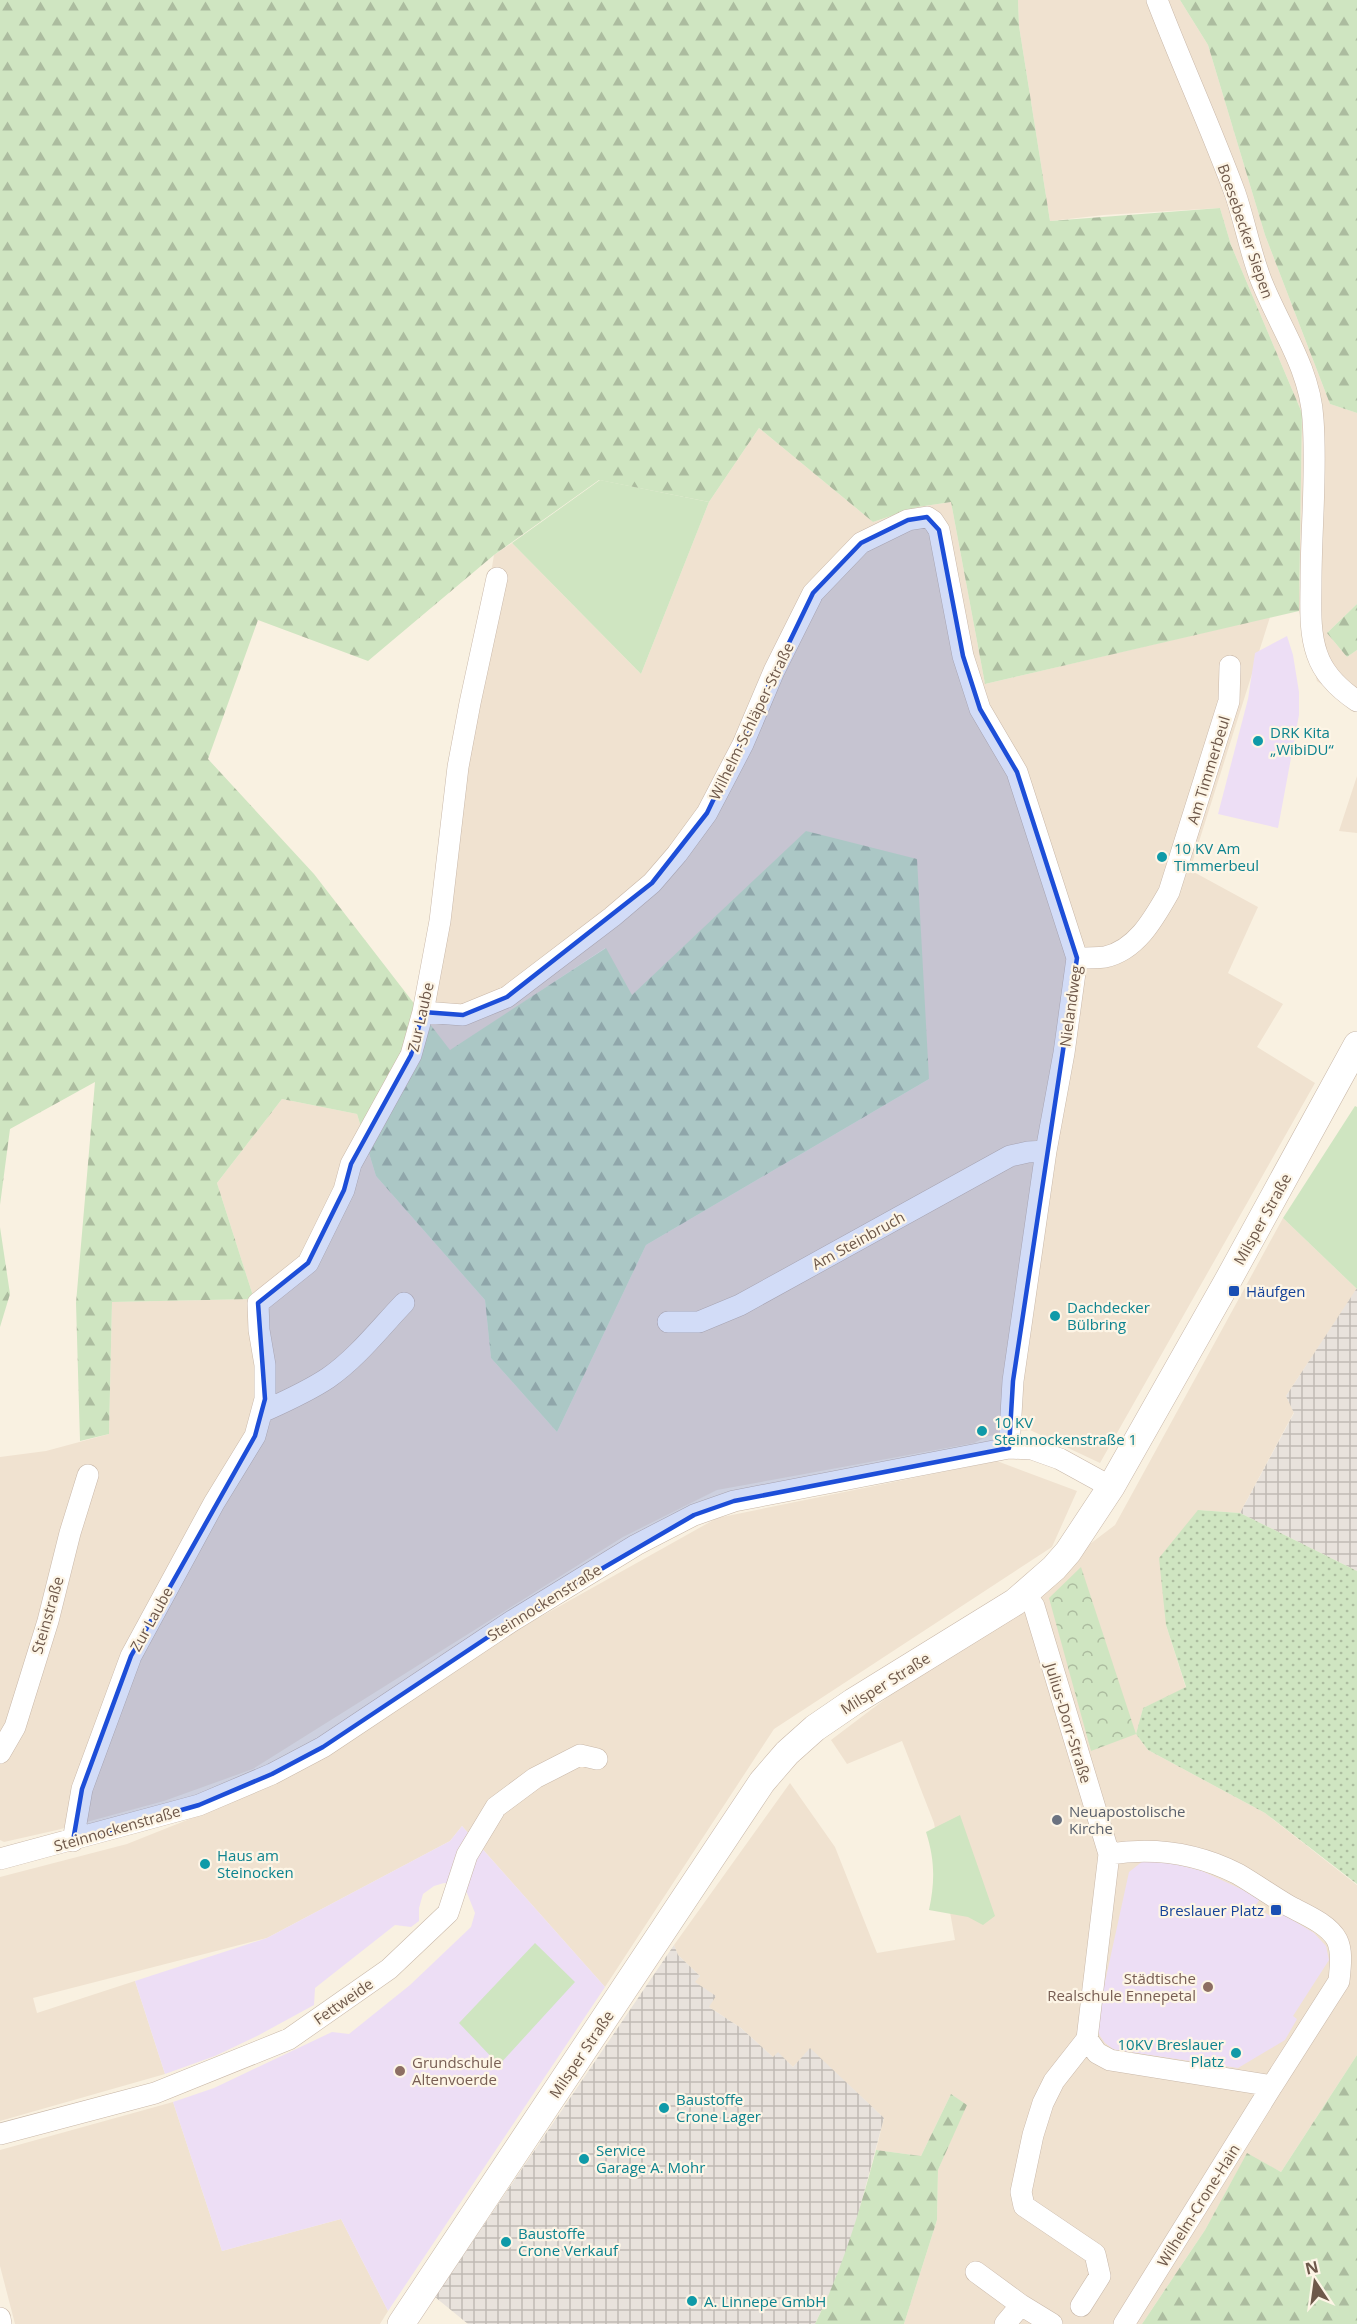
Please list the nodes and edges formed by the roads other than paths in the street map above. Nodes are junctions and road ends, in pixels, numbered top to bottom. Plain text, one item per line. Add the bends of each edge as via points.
1 (1157, 0) edge
2 (927, 517) joint
3 (497, 578) dead end
4 (1230, 666) dead end
5 (1357, 701) edge
6 (1077, 958) junction
7 (423, 1012) junction
8 (1357, 1045) edge
9 (1046, 1152) junction
10 (404, 1303) dead end
11 (668, 1322) dead end
12 (261, 1412) junction
13 (1009, 1448) junction
14 (88, 1474) dead end
15 (1111, 1487) junction
16 (1025, 1594) junction
17 (0, 1753) edge
18 (597, 1759) dead end
19 (74, 1841) junction
20 (1109, 1854) junction
21 (0, 1860) edge
22 (1087, 2039) junction
23 (1272, 2086) junction
24 (0, 2134) edge
25 (976, 2272) dead end
26 (1021, 2305) junction
27 (1081, 2306) dead end
28 (0, 2318) edge
29 (1, 2324) edge
30 (401, 2324) edge
31 (1005, 2324) edge
32 (1052, 2324) edge
33 (1124, 2324) edge

1 - 5 street, Boesebecker Siepen via 1229,177 1259,276 1308,387 1314,448 1314,642 1330,678
2 - 6 street, Nielandweg via 939,530 963,656 980,709 1017,772
2 - 7 street, Wilhelm-Schläper-Straße via 908,520 861,543 813,593 743,744 706,813 652,883 507,997 463,1015
3 - 7 street, Zur Laube via 458,767 440,921
4 - 6 street, Am Timmerbeul via 1229,701 1169,892 1155,918 1120,952
6 - 9 street, Nielandweg
7 - 12 street, Zur Laube via 411,1055 351,1164 344,1190 308,1263 258,1303 265,1365
8 - 15 street, Milsper Straße
9 - 11 street, Am Steinbruch via 1010,1156 740,1305 699,1322
9 - 13 street, Nielandweg via 1013,1381
10 - 12 street via 329,1377 299,1396
12 - 19 street, Zur Laube via 255,1436 131,1656 82,1789
13 - 15 street, Steinnockenstraße via 1032,1449 1060,1459
13 - 19 street, Steinnockenstraße via 734,1501 694,1515 636,1545 512,1621 323,1747 272,1774 199,1805
14 - 17 street, Steinstraße via 15,1727
15 - 16 street, Milsper Straße via 1068,1552
16 - 20 street, Julius-Dorr-Straße via 1034,1606
16 - 30 street, Milsper Straße via 853,1702 787,1753 756,1791
18 - 24 street, Fettweide via 580,1755 535,1778 496,1807 467,1855 448,1913 389,1969 289,2039 155,2093
19 - 21 street, Steinnockenstraße
20 - 22 street
20 - 23 street via 1138,1849 1208,1861 1323,1925 1337,1940 1339,1981
22 - 23 street via 1097,2053 1110,2060
22 - 27 street via 1054,2081 1043,2103 1021,2192 1024,2206 1095,2254 1100,2276
23 - 33 street, Wilhelm-Crone-Hain
25 - 26 street
26 - 31 street
26 - 32 street
28 - 29 street

